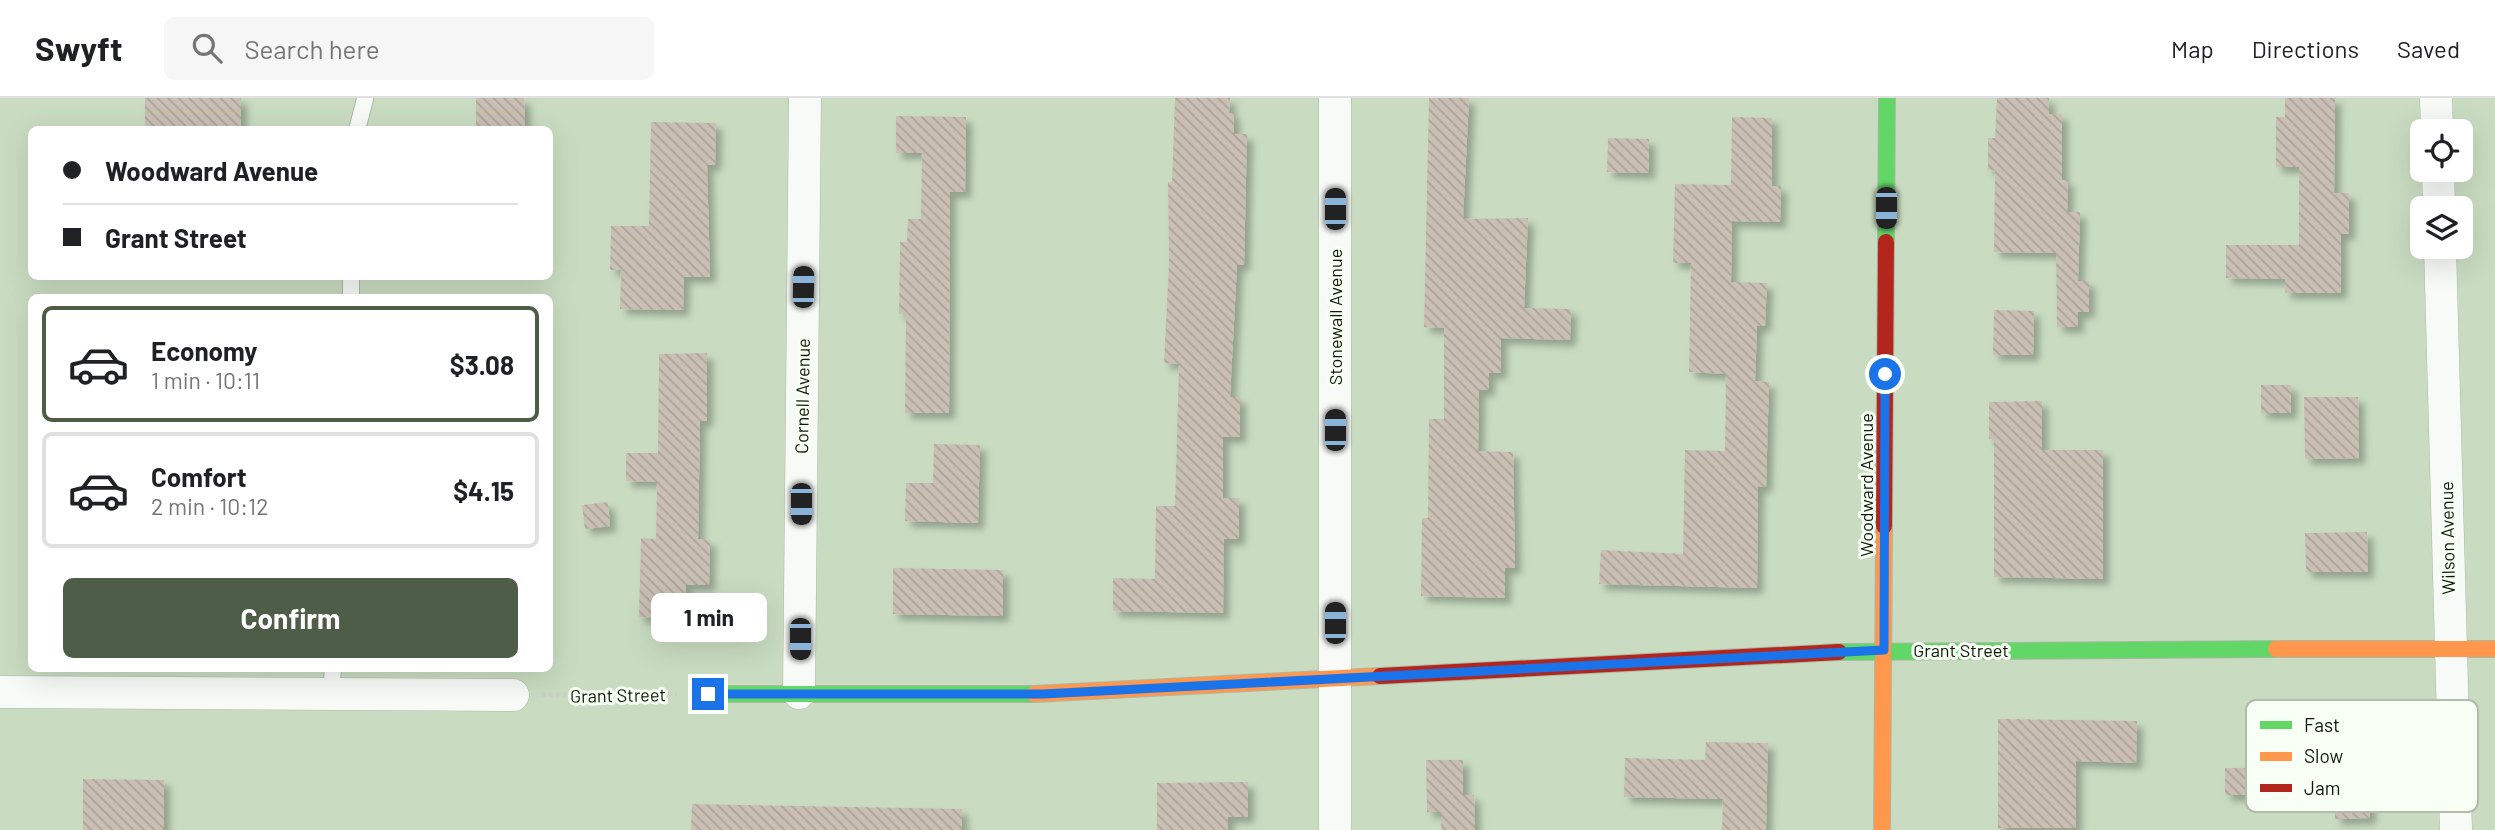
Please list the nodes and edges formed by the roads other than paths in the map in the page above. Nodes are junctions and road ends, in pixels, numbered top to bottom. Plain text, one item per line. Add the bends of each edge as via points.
1 (805, 98) edge
2 (1335, 98) edge
3 (1887, 98) edge
4 (2436, 98) edge
5 (365, 99) edge
6 (2437, 119) edge
7 (358, 126) edge
8 (2440, 259) edge
9 (2449, 648) junction
10 (2495, 649) edge
11 (1884, 650) junction
12 (1335, 678) junction
13 (332, 681) edge
14 (0, 692) edge
15 (799, 693) junction
16 (708, 694) road end
17 (513, 695) road end
18 (2451, 700) edge
19 (2455, 812) edge
20 (1335, 830) edge
21 (1882, 830) edge
22 (2456, 830) edge

1 - 15 street, Cornell Avenue
2 - 12 street, Stonewall Avenue
3 - 11 street, Woodward Avenue
4 - 6 street
5 - 7 lane
8 - 9 street, Wilson Avenue
9 - 10 street, Grant Street
9 - 11 street, Grant Street
9 - 18 street, Wilson Avenue
11 - 12 street, Grant Street
11 - 21 street, Woodward Avenue
12 - 15 street, Grant Street via 1043,694
12 - 20 street, Stonewall Avenue
13 - 14 street
13 - 17 street
15 - 16 street, Grant Street
19 - 22 street, Wilson Avenue

